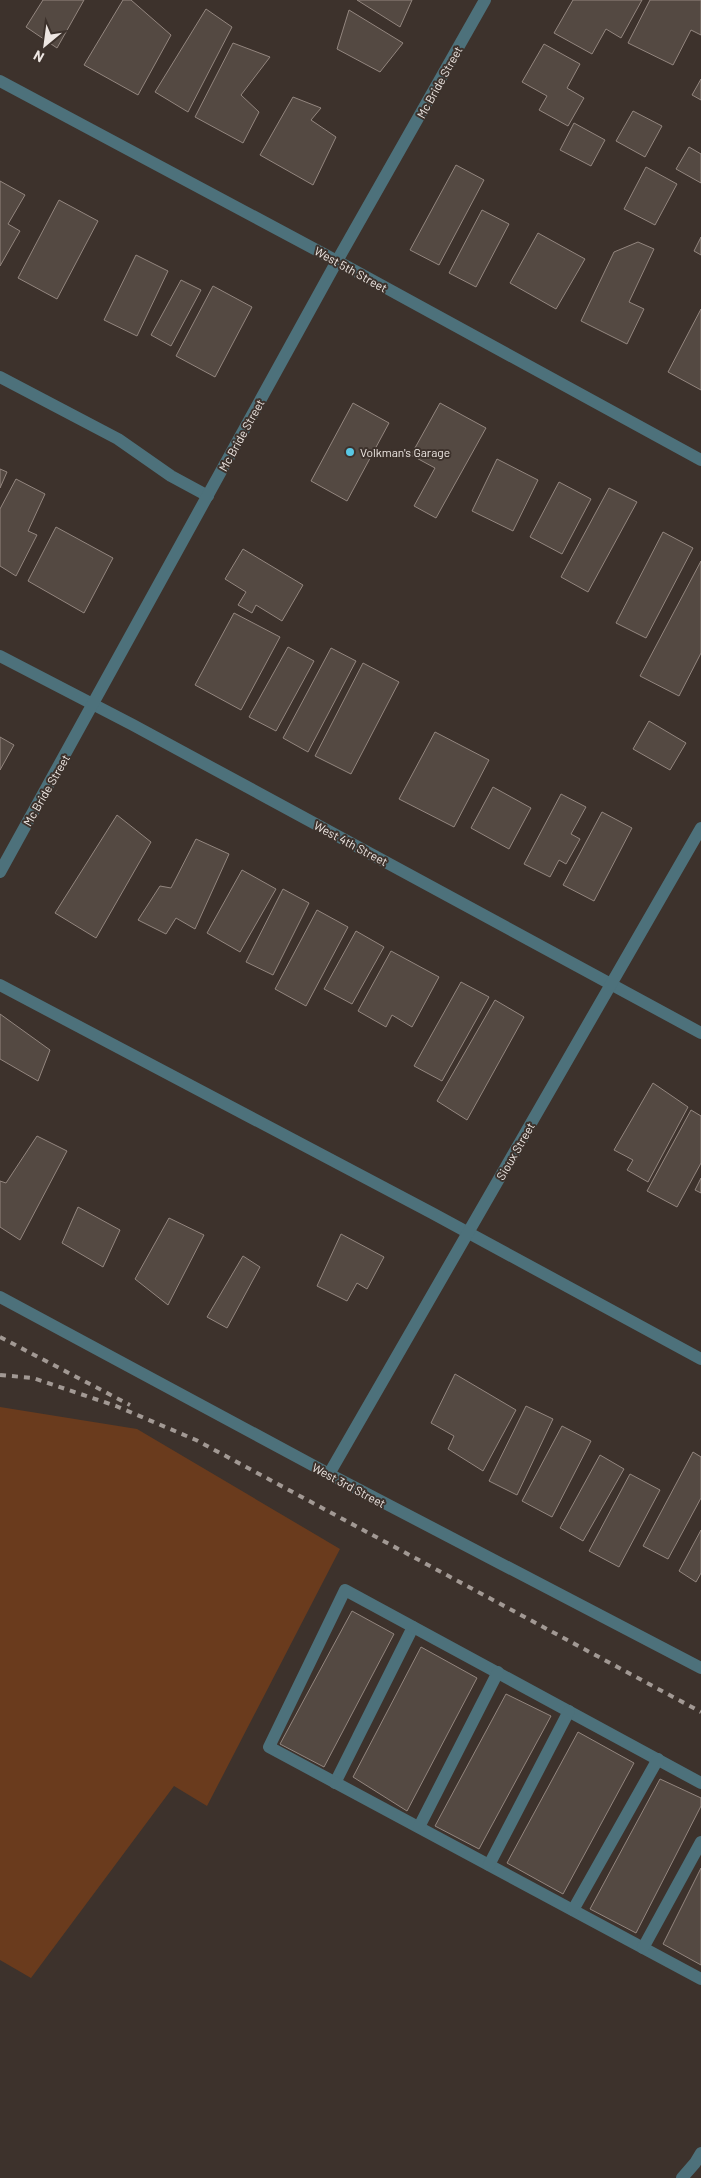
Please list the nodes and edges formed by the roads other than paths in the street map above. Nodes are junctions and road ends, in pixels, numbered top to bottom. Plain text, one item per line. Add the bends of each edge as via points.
1 (485, 0) edge
2 (0, 81) edge
3 (337, 261) junction
4 (0, 377) edge
5 (701, 460) edge
6 (208, 496) junction
7 (0, 656) edge
8 (92, 705) junction
9 (701, 828) edge
10 (0, 872) edge
11 (611, 984) junction
12 (0, 985) edge
13 (701, 1033) edge
14 (467, 1234) junction
15 (0, 1297) edge
16 (701, 1359) edge
17 (329, 1474) junction
18 (413, 1627) junction
19 (701, 1668) edge
20 (498, 1672) junction
21 (569, 1711) junction
22 (658, 1759) junction
23 (701, 1782) edge
24 (335, 1783) junction
25 (419, 1828) junction
26 (701, 1842) edge
27 (489, 1865) junction
28 (573, 1910) junction
29 (643, 1948) junction
30 (701, 1979) edge
31 (701, 2153) edge
32 (682, 2178) edge

1 - 3 street, Mc Bride Street
2 - 3 street, West 5th Street
3 - 5 street, West 5th Street
3 - 6 street, Mc Bride Street
4 - 6 street via 118,439 171,476
6 - 8 street, Mc Bride Street
7 - 8 street, West 4th Street
8 - 10 street, Mc Bride Street
8 - 11 street, West 4th Street
9 - 11 street, Sioux Street
11 - 13 street, West 4th Street
11 - 14 street, Sioux Street
12 - 14 street
14 - 16 street
14 - 17 street, Sioux Street
15 - 17 street, West 3rd Street
17 - 19 street, West 3rd Street
18 - 20 street
18 - 24 street
18 - 24 street via 344,1590 269,1747
20 - 21 street
20 - 25 street
21 - 22 street
21 - 27 street
22 - 23 street
22 - 28 street
24 - 25 street
25 - 27 street
26 - 29 street
27 - 28 street
28 - 29 street
29 - 30 street
31 - 32 street

